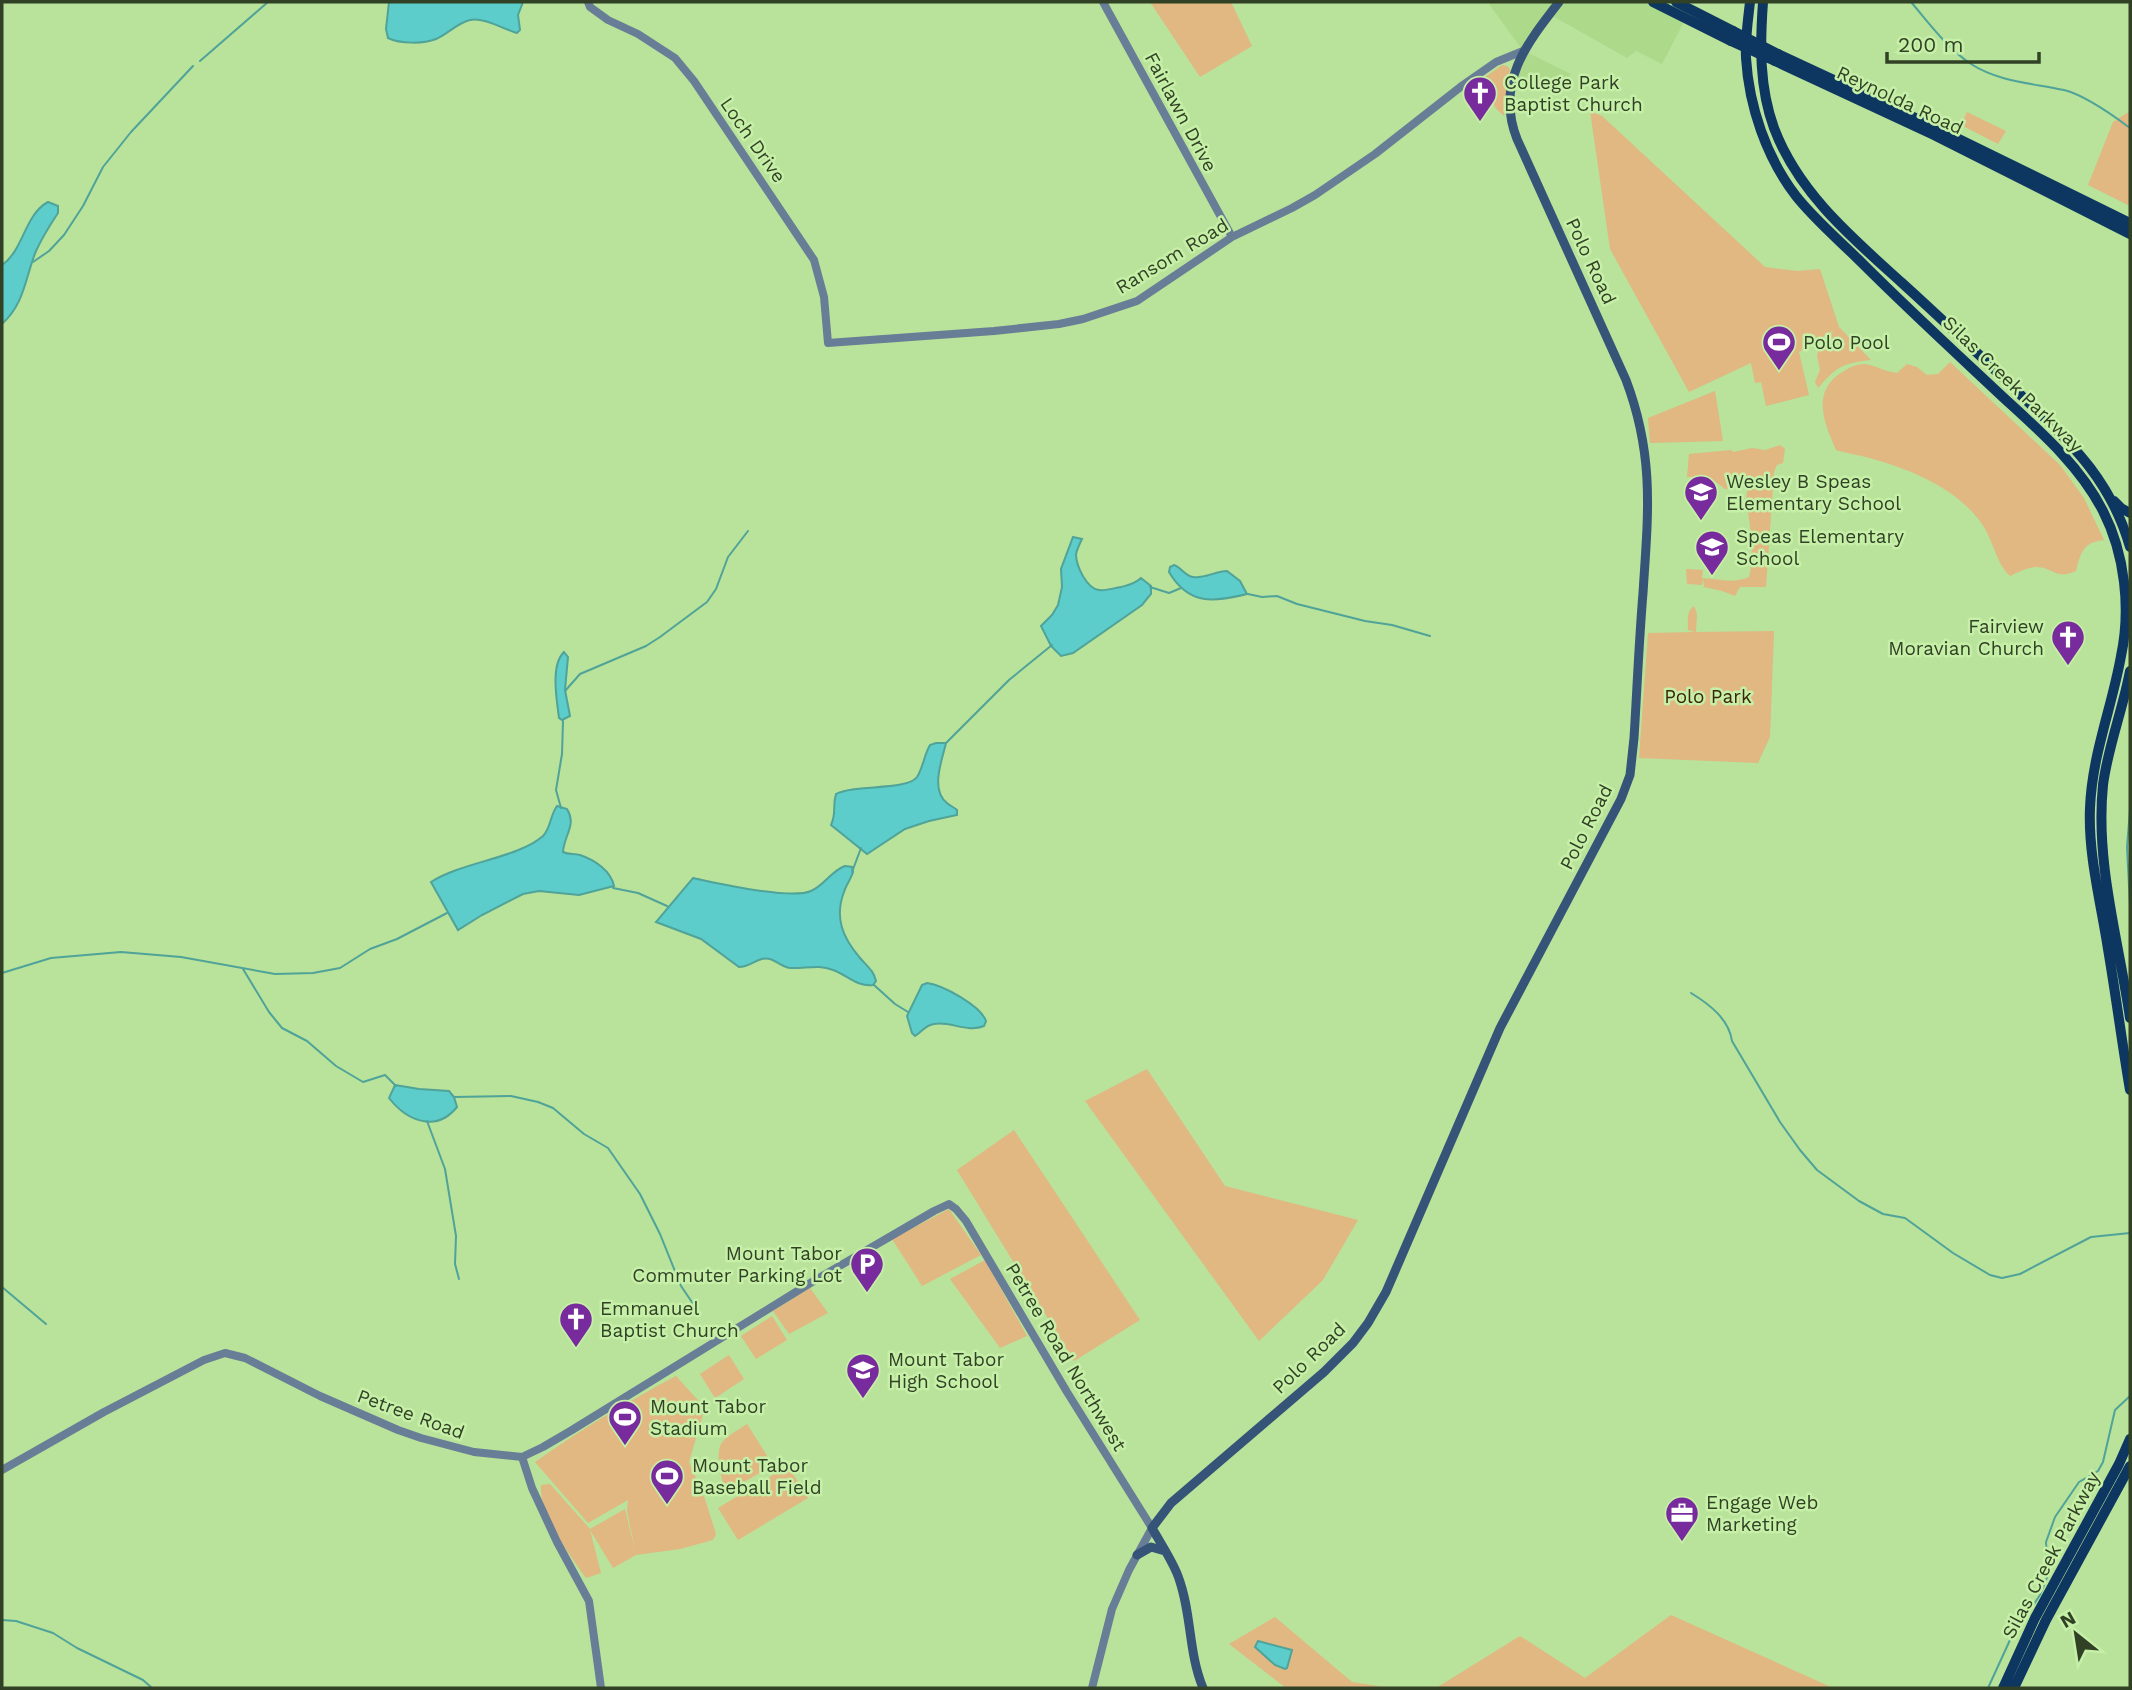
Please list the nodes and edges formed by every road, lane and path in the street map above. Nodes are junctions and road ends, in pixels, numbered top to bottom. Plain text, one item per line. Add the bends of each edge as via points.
1 (588, 2) edge
2 (1102, 2) edge
3 (1559, 2) edge
4 (1653, 2) edge
5 (1676, 2) edge
6 (1750, 2) edge
7 (1763, 2) edge
8 (1732, 36) junction
9 (1523, 51) junction
10 (1777, 57) junction
11 (2130, 223) edge
12 (2130, 233) edge
13 (1232, 237) junction
14 (828, 343) joint
15 (2112, 500) junction
16 (2130, 513) edge
17 (2128, 534) edge
18 (2113, 537) junction
19 (2130, 671) edge
20 (2129, 683) edge
21 (2130, 1018) edge
22 (2130, 1090) edge
23 (2130, 1439) edge
24 (522, 1457) junction
25 (2130, 1466) edge
26 (2, 1470) edge
27 (1152, 1528) junction
28 (1166, 1552) junction
29 (1137, 1555) junction
30 (601, 1688) edge
31 (1092, 1688) edge
32 (1203, 1688) edge
33 (2003, 1688) edge
34 (2014, 1688) edge

1 - 14 street, Loch Drive via 608,20 675,58 694,81 808,248 824,297
2 - 13 street, Fairlawn Drive
3 - 9 main road, Polo Road
4 - 8 main road, Reynolda Road
5 - 8 main road, Reynolda Road
6 - 18 main road, Silas Creek Parkway via 1746,57 1756,116 1774,161 1795,194 1910,312 2075,468
7 - 15 main road, Silas Creek Parkway via 1764,91 1773,126 1795,171 1877,261 2077,449
8 - 10 main road, Reynolda Road, bridge
9 - 13 street, Ransom Road via 1474,77 1315,195
9 - 27 main road, Polo Road via 1510,91 1512,127 1626,380 1645,449 1648,506 1628,784 1503,1021 1397,1268 1368,1323 1324,1372 1171,1503
10 - 11 main road, Reynolda Road via 1922,121
10 - 12 main road, Reynolda Road
13 - 14 street, Ransom Road via 1137,300 1083,319 994,331
15 - 16 main road
15 - 17 main road, Silas Creek Parkway
17 - 18 main road
18 - 22 main road, Silas Creek Parkway via 2124,586 2126,625 2099,740 2090,808 2093,861
19 - 20 main road
20 - 21 main road via 2107,759 2102,809 2108,885
23 - 33 main road, Silas Creek Parkway
24 - 26 street, Petree Road via 474,1452 421,1438 225,1353 114,1406
24 - 27 street, Petree Road Northwest via 949,1204 966,1222
24 - 30 street via 531,1488 589,1601
25 - 34 main road, Silas Creek Parkway
27 - 28 main road
27 - 29 street
28 - 29 main road via 1151,1546
28 - 32 main road via 1178,1577
29 - 31 street via 1109,1618

